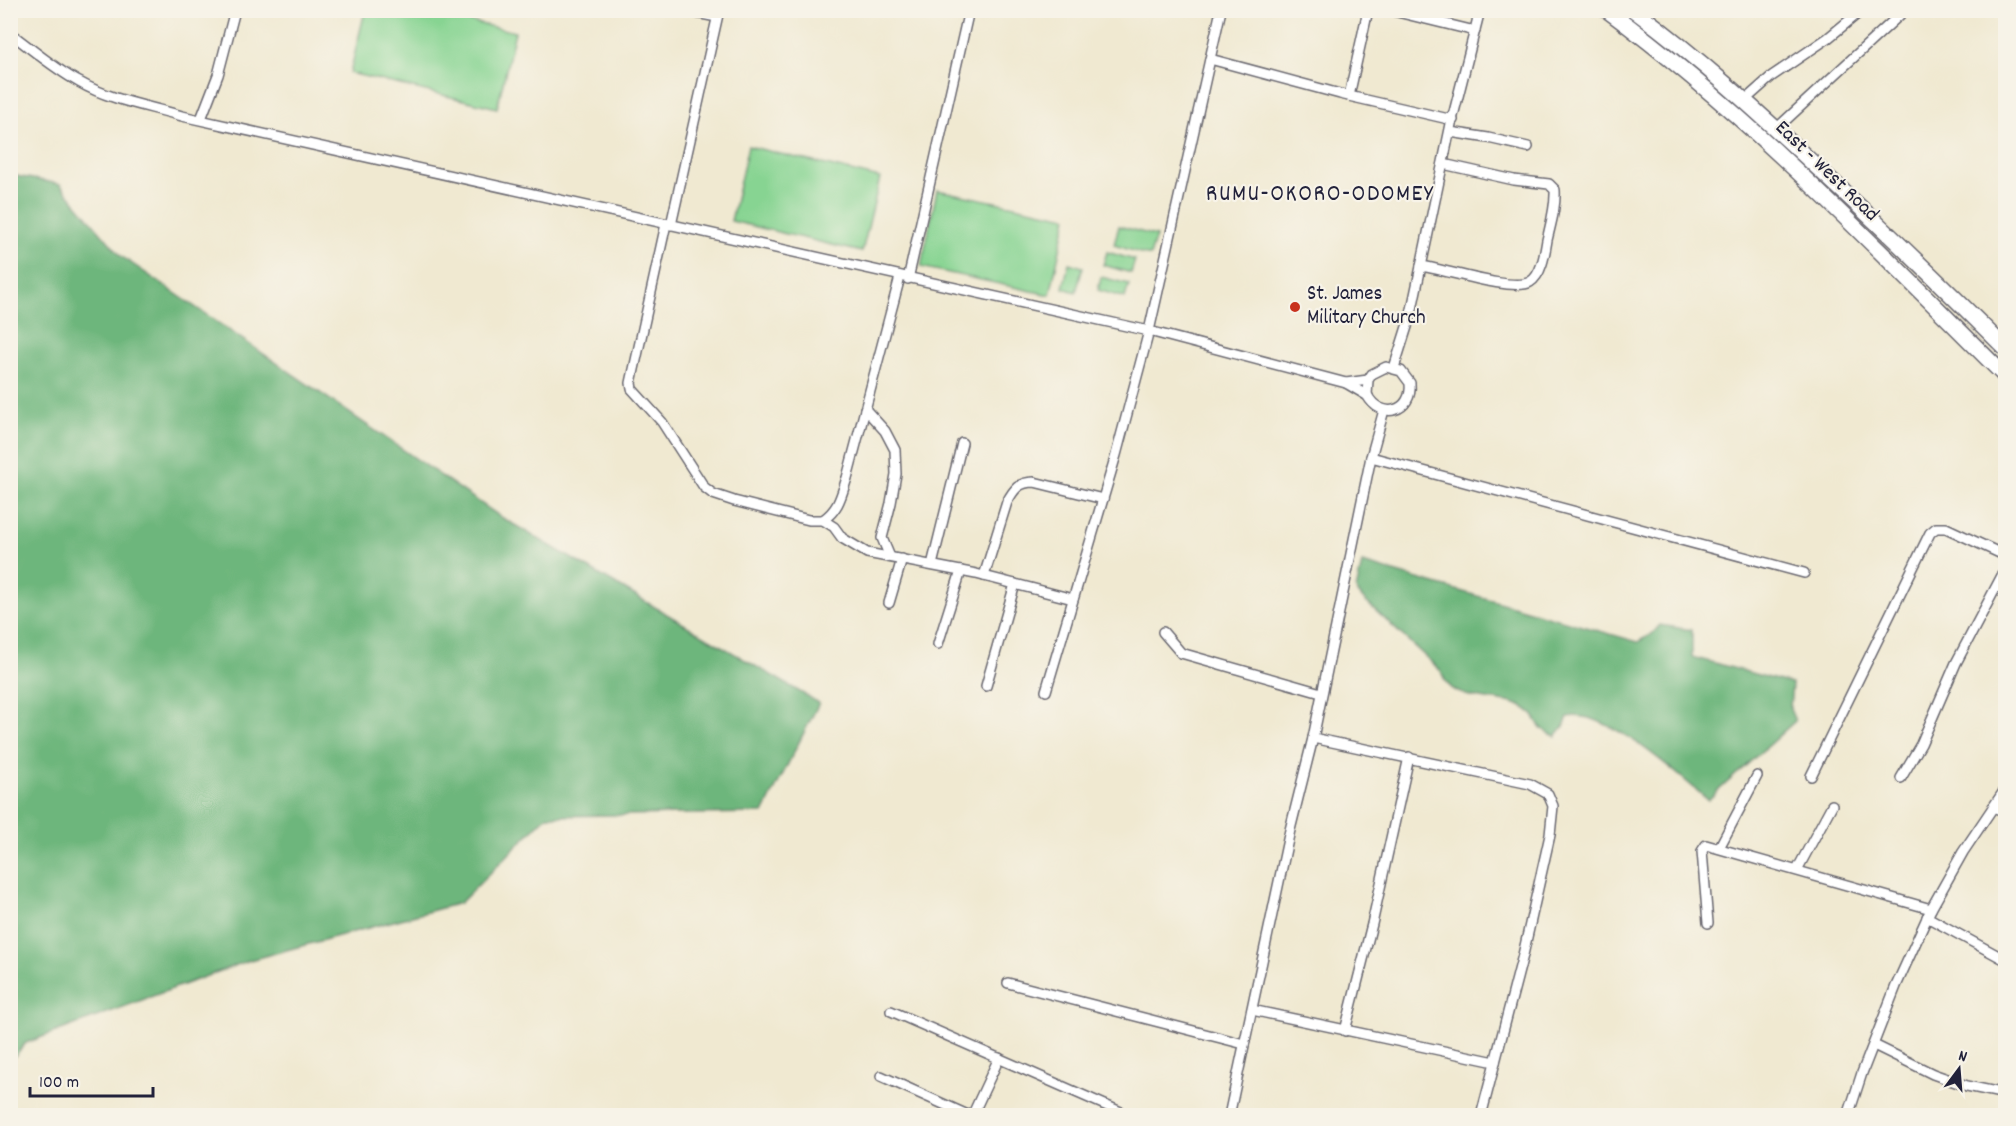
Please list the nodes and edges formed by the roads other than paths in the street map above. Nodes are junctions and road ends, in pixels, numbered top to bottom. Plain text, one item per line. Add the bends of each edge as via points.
1 (235, 10) edge
2 (681, 10) edge
3 (969, 10) edge
4 (1221, 10) edge
5 (1368, 10) edge
6 (1389, 10) edge
7 (1480, 10) edge
8 (1607, 10) edge
9 (1634, 10) edge
10 (1862, 10) edge
11 (1905, 10) edge
12 (718, 14) edge
13 (1475, 31) junction
14 (10, 33) edge
15 (1210, 59) junction
16 (1349, 96) junction
17 (1744, 101) junction
18 (201, 120) junction
19 (1453, 120) junction
20 (1776, 129) junction
21 (1450, 132) junction
22 (1528, 147) dead end
23 (1443, 164) junction
24 (668, 225) junction
25 (1421, 266) junction
26 (904, 278) junction
27 (1149, 332) junction
28 (2006, 349) edge
29 (1394, 368) junction
30 (2006, 377) edge
31 (1368, 380) junction
32 (1346, 382) junction
33 (1368, 396) junction
34 (865, 409) junction
35 (1383, 410) junction
36 (962, 443) dead end
37 (1371, 456) junction
38 (1103, 499) junction
39 (823, 520) junction
40 (2006, 556) edge
41 (890, 557) junction
42 (902, 559) junction
43 (932, 565) junction
44 (2006, 568) edge
45 (961, 571) junction
46 (1804, 573) dead end
47 (984, 576) junction
48 (1015, 584) junction
49 (1073, 599) junction
50 (889, 603) dead end
51 (1163, 632) dead end
52 (938, 644) dead end
53 (986, 686) dead end
54 (1046, 691) dead end
55 (1321, 693) junction
56 (1313, 738) junction
57 (1409, 757) junction
58 (1757, 776) dead end
59 (1811, 776) dead end
60 (1901, 778) dead end
61 (2006, 788) edge
62 (1832, 806) dead end
63 (1993, 807) junction
64 (2006, 812) edge
65 (1719, 848) junction
66 (1797, 870) junction
67 (1929, 913) junction
68 (1708, 923) dead end
69 (2006, 958) edge
70 (1008, 984) dead end
71 (1252, 1010) junction
72 (891, 1011) dead end
73 (1345, 1031) junction
74 (1245, 1044) junction
75 (1874, 1045) junction
76 (999, 1058) junction
77 (1495, 1062) junction
78 (881, 1076) dead end
79 (2006, 1094) edge
80 (971, 1116) edge
81 (1130, 1116) edge
82 (1229, 1116) edge
83 (1481, 1116) edge
84 (1850, 1116) edge

1 - 18 street
2 - 12 street
3 - 26 street
4 - 15 street
5 - 16 street
6 - 13 street
7 - 13 street
8 - 30 main road, East - West Road via 1677,64 1778,154
9 - 17 main road, East - West Road
10 - 17 street
11 - 20 street
12 - 24 street
13 - 19 street
14 - 18 street via 80,83 105,94
15 - 16 street
15 - 27 street
16 - 19 street
17 - 20 main road, East - West Road
18 - 24 street
19 - 21 street
20 - 28 main road, East - West Road via 1909,252
21 - 22 street
21 - 23 street
23 - 25 street
23 - 25 street via 1549,184 1556,199 1538,274 1530,282 1514,285
24 - 26 street
24 - 39 street via 630,383 632,389 662,422 696,477 713,494 809,520
25 - 29 street
26 - 27 street
26 - 34 street
27 - 32 street
27 - 38 street
29 - 31 street via 1379,369
29 - 35 street via 1406,376 1411,390 1409,398 1398,409
31 - 32 street
31 - 33 street
32 - 33 street
33 - 35 street
34 - 39 street via 838,506
34 - 41 street via 885,431 895,450 896,474 882,538
35 - 37 street
36 - 43 street
37 - 46 street
37 - 55 street
38 - 47 street via 1024,482 1007,502
38 - 49 street
39 - 41 street via 867,553
40 - 59 street via 1946,528 1930,533
41 - 42 street
42 - 43 street
42 - 50 street
43 - 45 street
44 - 60 street
45 - 47 street
45 - 52 street
47 - 48 street
48 - 49 street
48 - 53 street
49 - 54 street
51 - 55 street via 1181,653
55 - 56 street
56 - 57 street
56 - 71 street
57 - 73 street
57 - 77 street via 1530,784 1548,794 1552,806 1551,835
58 - 65 street
61 - 63 street
62 - 66 street
63 - 64 street
63 - 67 street
65 - 66 street
65 - 68 street via 1706,845 1703,849
66 - 67 street
67 - 69 street
67 - 75 street
70 - 74 street
71 - 73 street
71 - 74 street
72 - 76 street
73 - 77 street
74 - 82 street
75 - 79 street via 1933,1074
75 - 84 street
76 - 80 street
76 - 81 street
77 - 83 street
78 - 80 street

